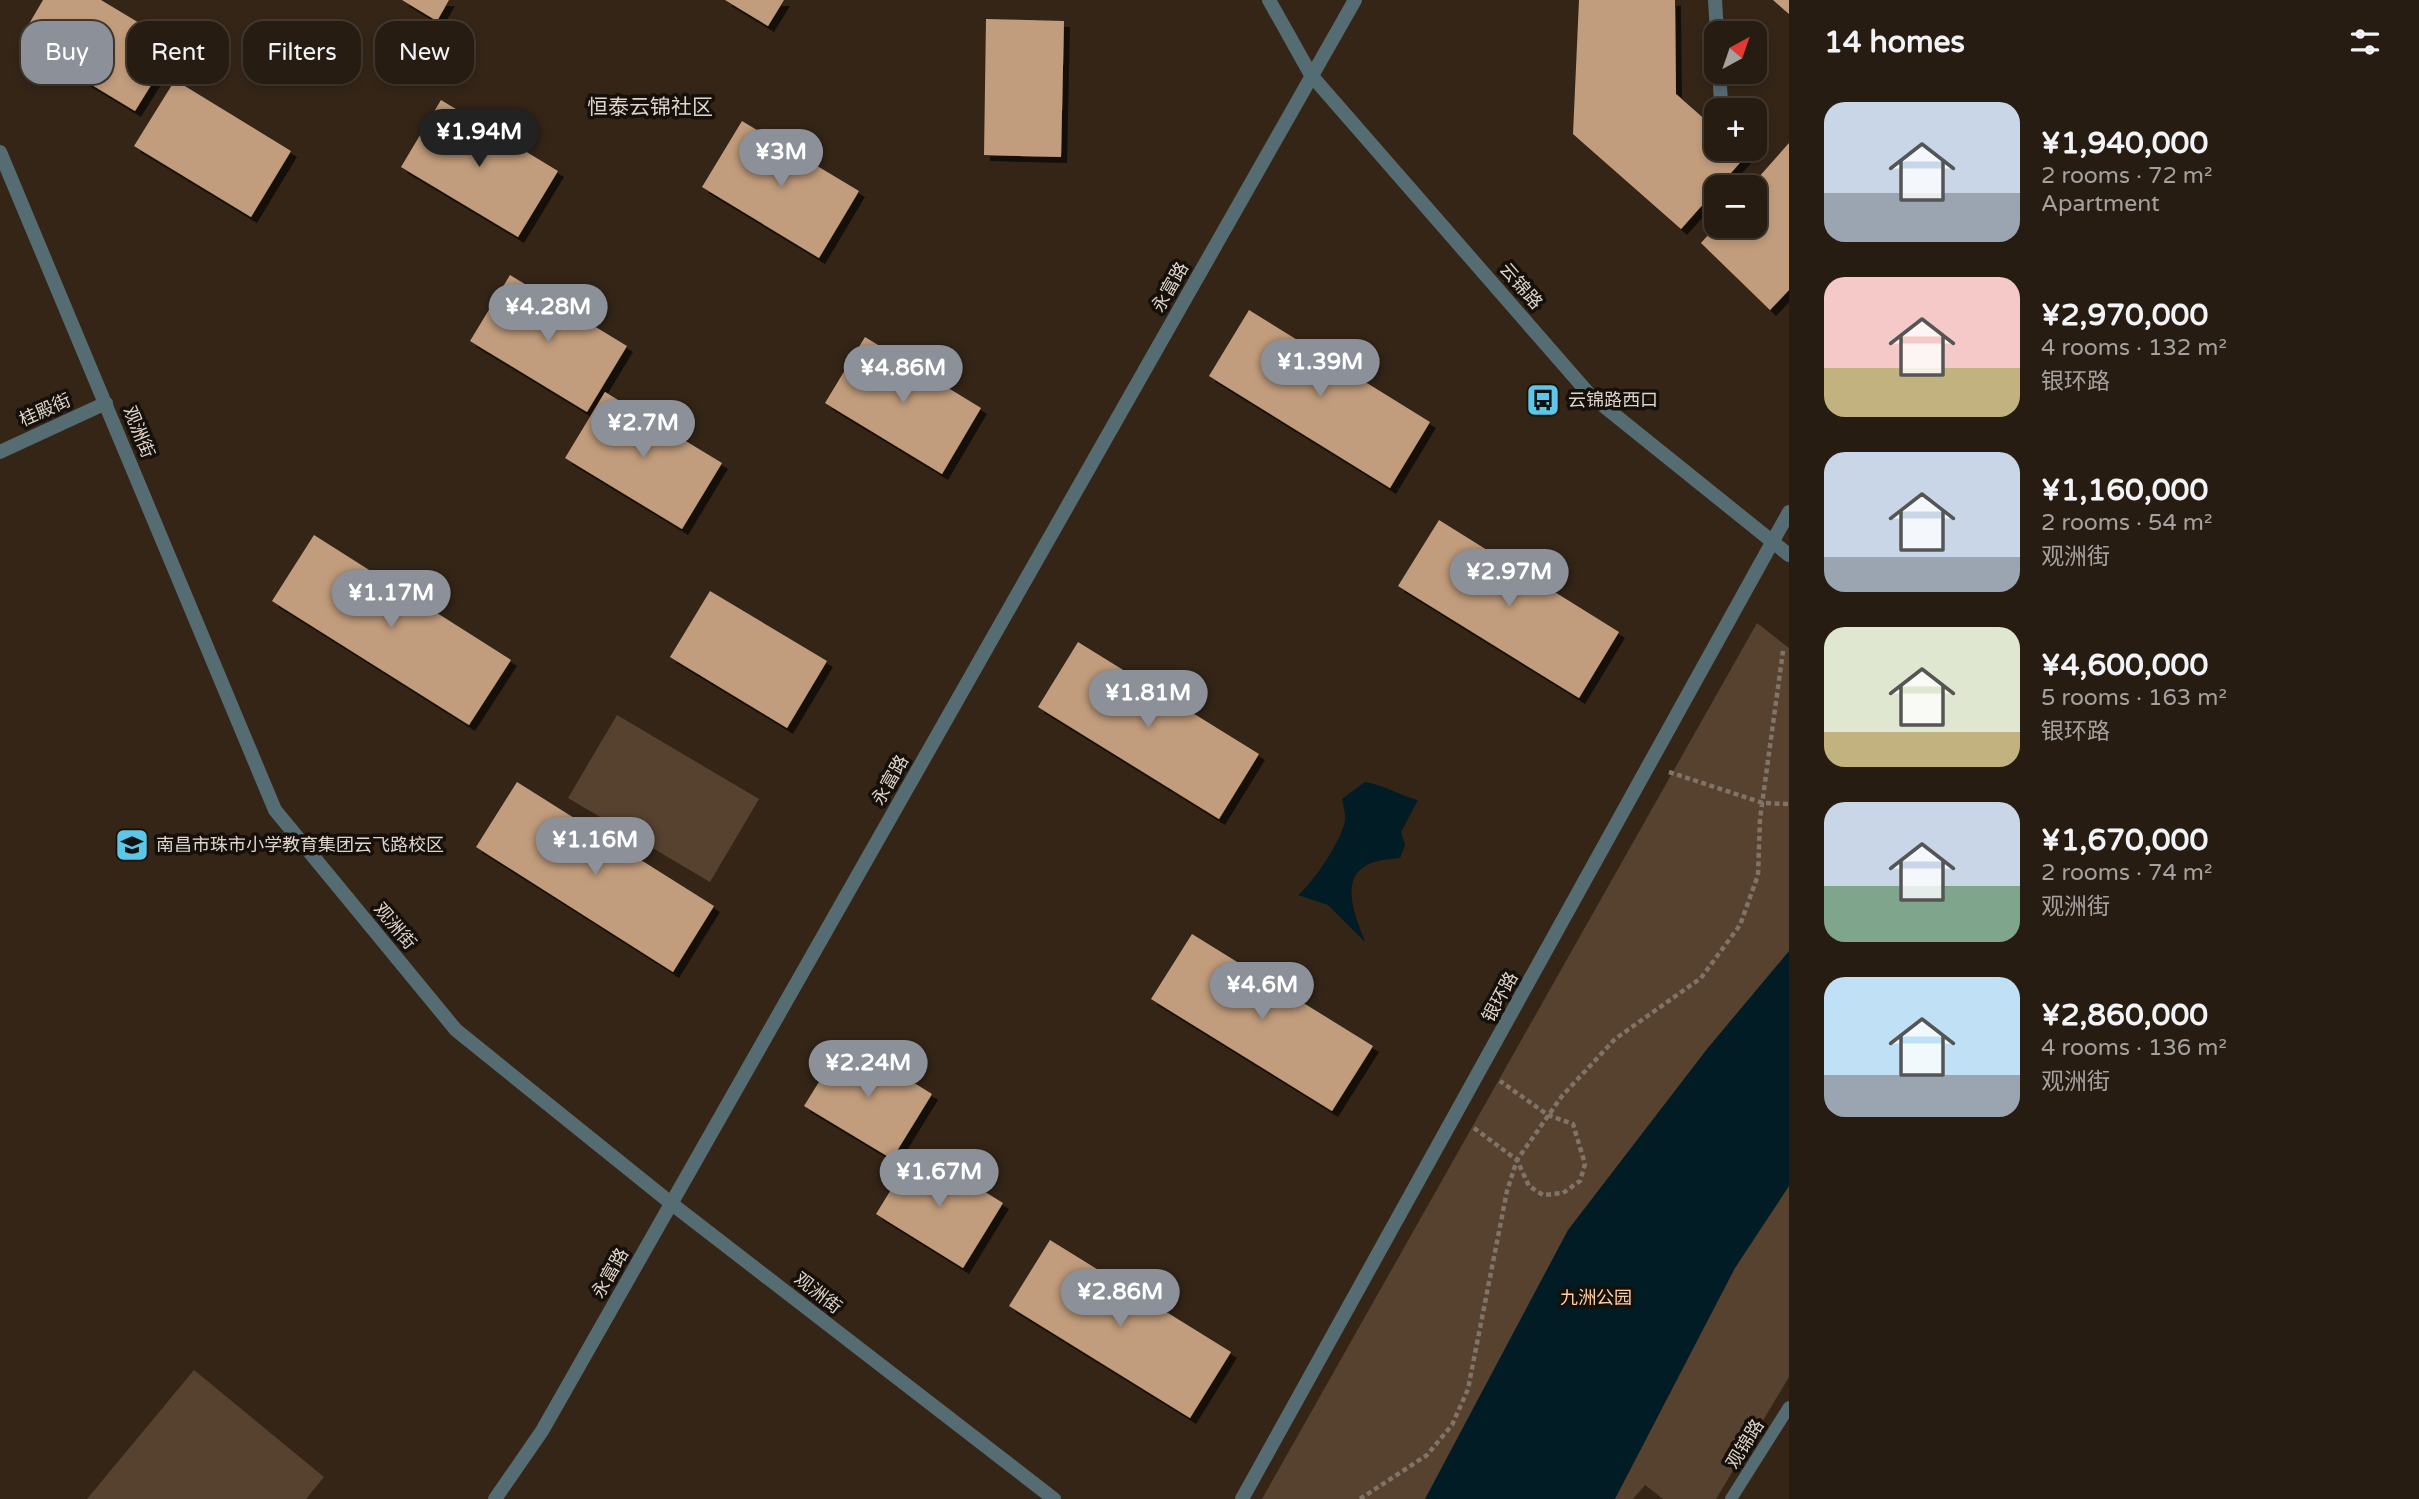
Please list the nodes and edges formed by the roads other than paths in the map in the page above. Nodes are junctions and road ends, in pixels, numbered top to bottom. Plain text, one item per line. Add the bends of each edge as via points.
1 (1269, 0) edge
2 (1355, 0) edge
3 (1715, 0) edge
4 (1716, 21) edge
5 (1311, 75) junction
6 (0, 152) edge
7 (106, 403) junction
8 (0, 452) edge
9 (1789, 512) edge
10 (1771, 541) junction
11 (1789, 555) edge
12 (672, 1204) junction
13 (1789, 1407) edge
14 (495, 1499) edge
15 (1054, 1499) edge
16 (1242, 1499) edge
17 (1731, 1499) edge

1 - 5 street, 云锦路
2 - 5 street, 永富路
3 - 4 street
5 - 10 street, 云锦路 via 1590,395
5 - 12 street, 永富路
6 - 7 street, 观洲街
7 - 8 street, 桂殿街
7 - 12 street, 观洲街 via 275,810 456,1030
9 - 10 street, 银环路
10 - 11 street, 云锦路
10 - 16 street, 银环路
12 - 14 street, 永富路 via 542,1431
12 - 15 street, 观洲街
13 - 17 lane, 观锦路

